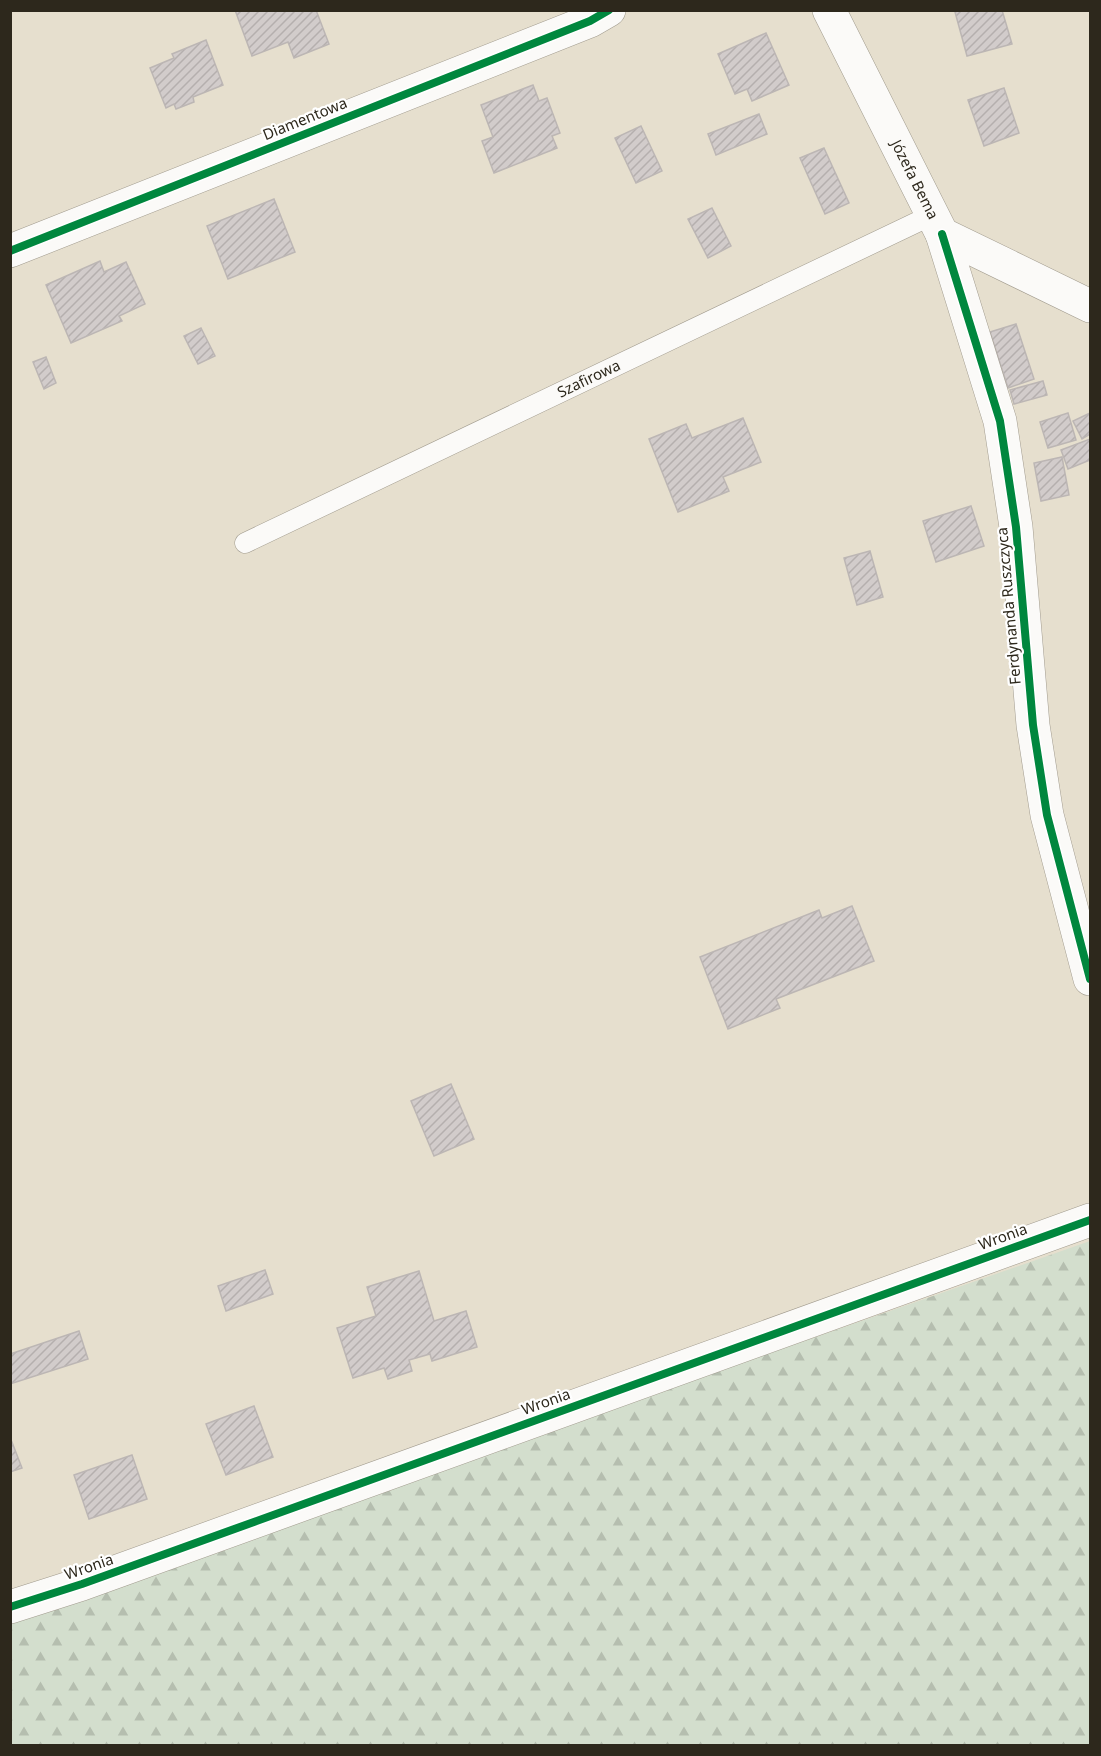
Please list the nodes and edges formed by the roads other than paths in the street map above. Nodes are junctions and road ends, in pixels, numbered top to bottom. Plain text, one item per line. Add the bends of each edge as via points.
1 (609, 10) edge
2 (829, 10) edge
3 (937, 224) junction
4 (10, 251) edge
5 (1090, 306) edge
6 (245, 543) dead end
7 (1090, 979) edge
8 (1090, 1220) edge
9 (10, 1607) edge

1 - 4 street, Diamentowa via 590,21
2 - 3 street, Józefa Bema
3 - 5 street, Józefa Bema
3 - 6 lane, Szafirowa
3 - 7 street, Ferdynanda Ruszczyca via 1000,421 1016,526 1033,726 1047,815
8 - 9 street, Wronia

